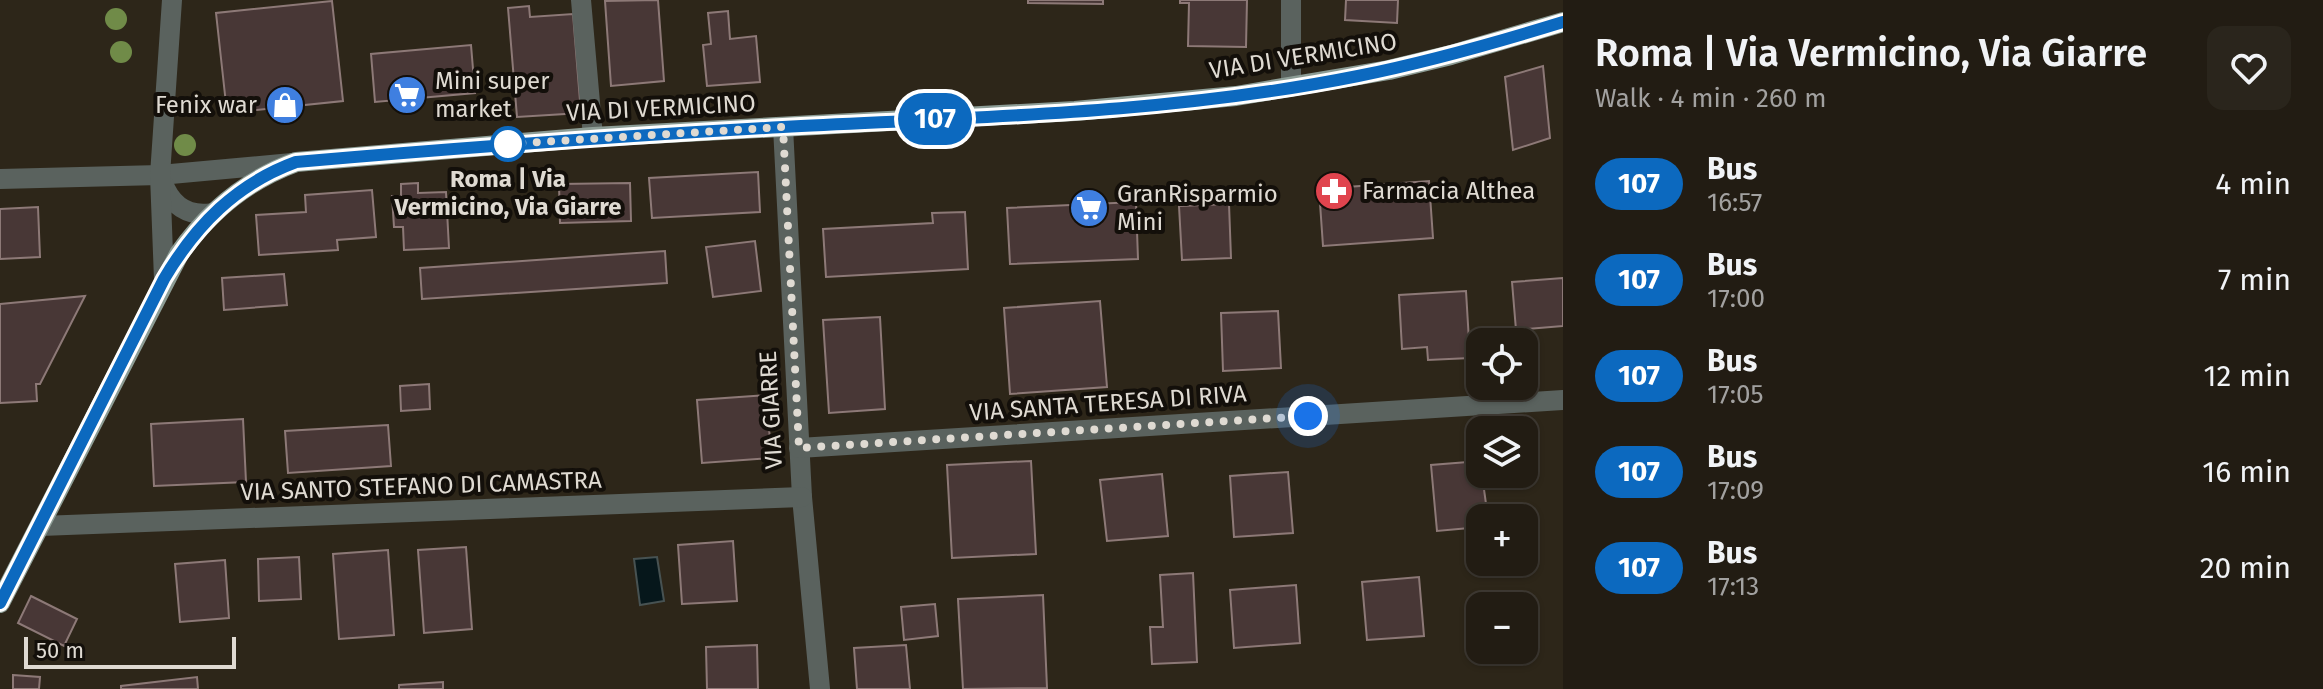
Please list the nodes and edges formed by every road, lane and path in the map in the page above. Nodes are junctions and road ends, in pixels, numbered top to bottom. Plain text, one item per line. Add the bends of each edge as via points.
1 (172, 0) edge
2 (581, 0) edge
3 (1291, 0) edge
4 (1563, 22) edge
5 (1291, 87) junction
6 (783, 127) junction
7 (593, 137) junction
8 (296, 162) junction
9 (160, 175) junction
10 (0, 179) edge
11 (212, 213) junction
12 (164, 279) junction
13 (1563, 400) edge
14 (799, 448) junction
15 (802, 497) junction
16 (41, 526) junction
17 (0, 603) edge
18 (820, 689) edge

1 - 9 street
2 - 7 street
3 - 5 street
4 - 5 main road, VIA DI VERMICINO via 1420,63
5 - 6 main road, VIA DI VERMICINO via 1075,111
6 - 7 main road, VIA DI VERMICINO
6 - 14 street, VIA GIARRE
7 - 8 main road, VIA DI VERMICINO
8 - 9 street
8 - 11 main road, VIA DI VERMICINO via 263,176
9 - 10 street
9 - 11 street via 178,206 198,215
9 - 12 street
11 - 12 main road, VIA DI VERMICINO
12 - 16 main road, VIA DI VERMICINO
13 - 14 street, VIA SANTA TERESA DI RIVA
14 - 15 street, VIA GIARRE
15 - 16 street, VIA SANTO STEFANO DI CAMASTRA
15 - 18 street, VIA GIARRE
16 - 17 main road, VIA DI VERMICINO

